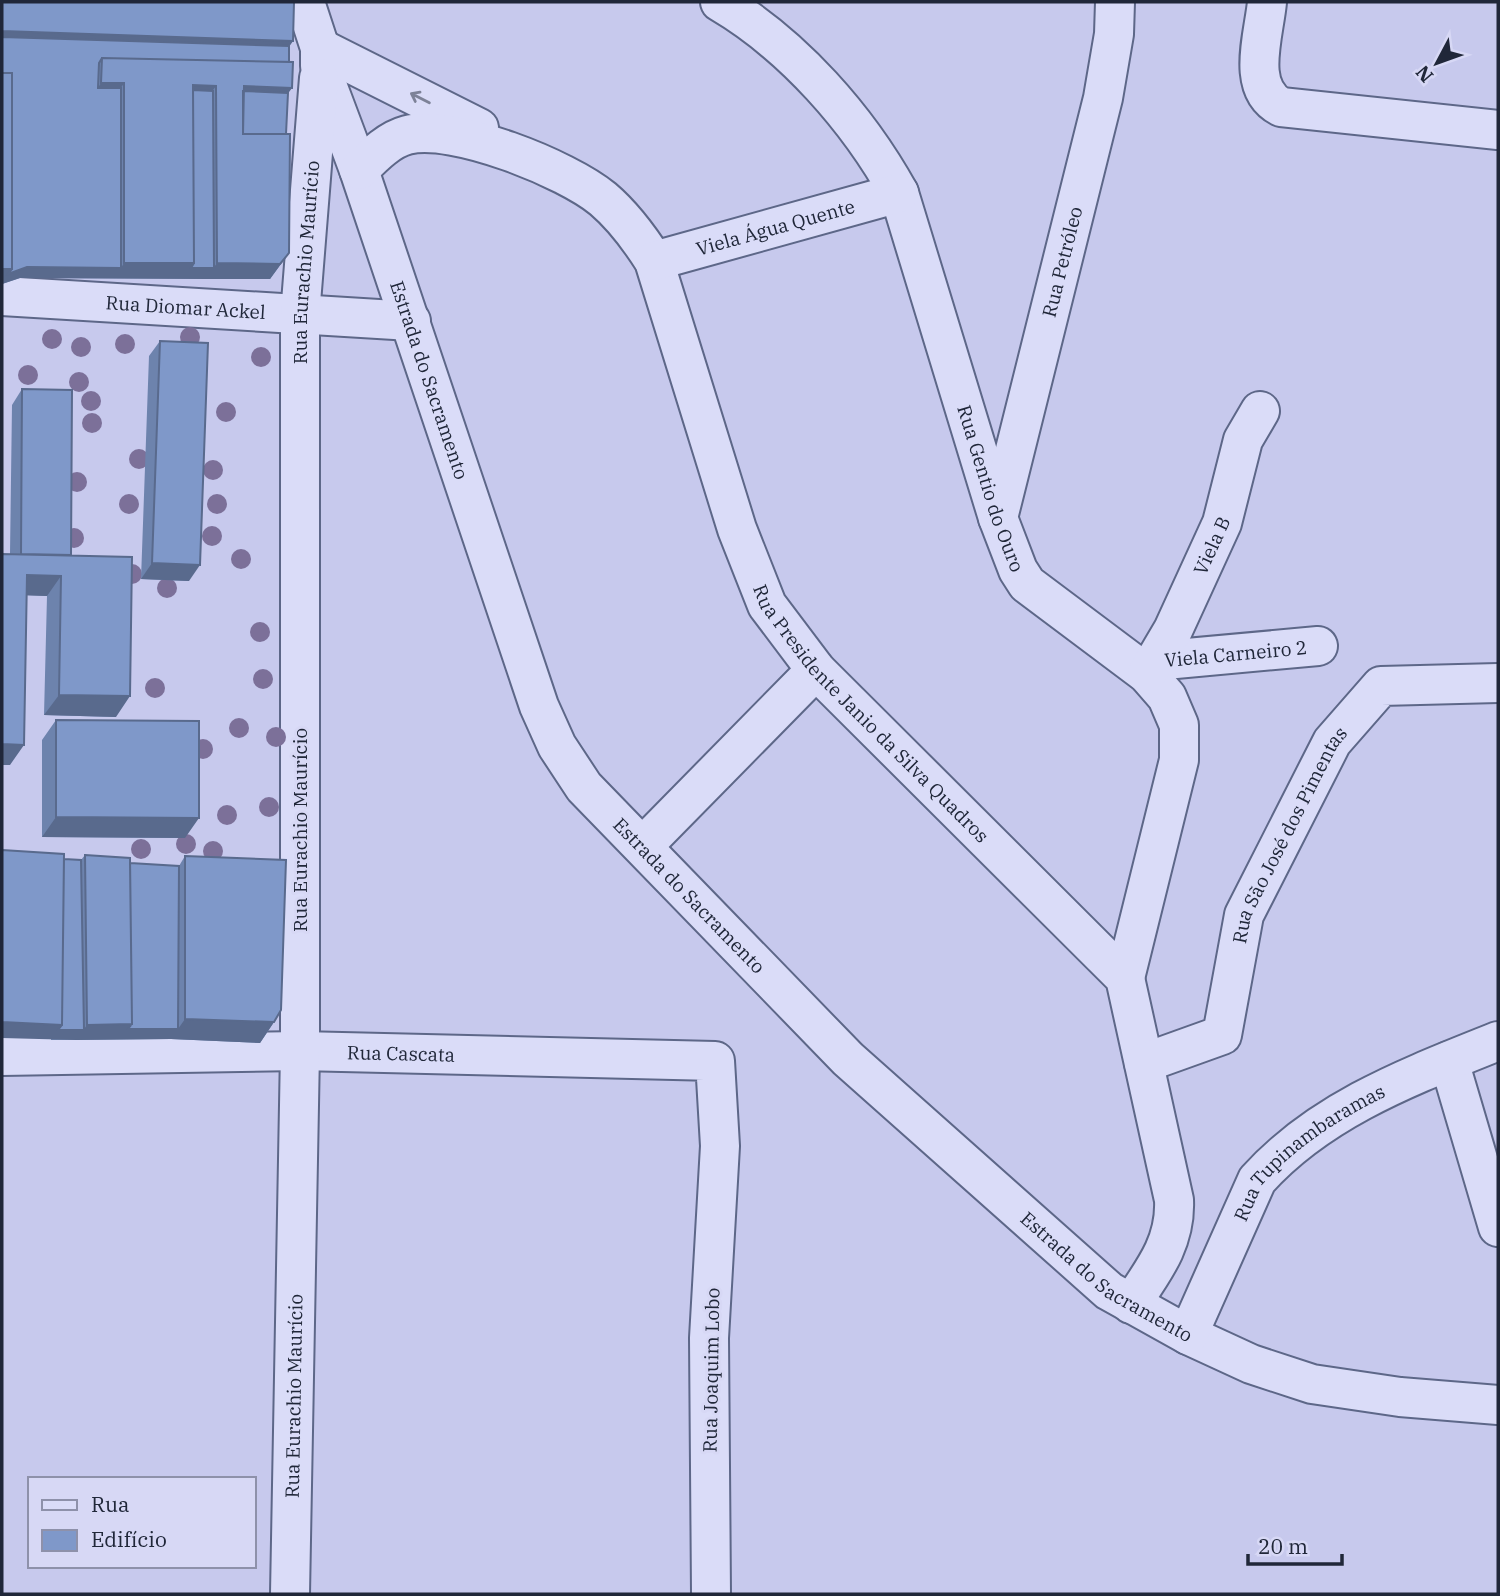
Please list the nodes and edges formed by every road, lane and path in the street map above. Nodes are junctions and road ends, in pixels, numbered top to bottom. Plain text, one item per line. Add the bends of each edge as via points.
1 (305, 2) edge
2 (720, 2) edge
3 (1115, 2) edge
4 (1267, 2) edge
5 (320, 57) junction
6 (1498, 130) edge
7 (497, 147) junction
8 (359, 170) junction
9 (899, 193) junction
10 (654, 261) junction
11 (2, 296) edge
12 (300, 315) junction
13 (411, 321) junction
14 (1260, 411) dead end
15 (998, 518) junction
16 (1318, 646) dead end
17 (1151, 667) junction
18 (816, 670) junction
19 (1498, 683) edge
20 (643, 846) junction
21 (1125, 978) junction
22 (1498, 1041) edge
23 (300, 1051) junction
24 (2, 1056) edge
25 (1449, 1061) junction
26 (1144, 1063) junction
27 (720, 1146) joint
28 (1174, 1200) junction
29 (1242, 1211) junction
30 (1498, 1227) edge
31 (1131, 1304) junction
32 (1188, 1335) junction
33 (1498, 1405) edge
34 (289, 1594) edge
35 (711, 1594) edge

1 - 5 street, Estrada do Sacramento
2 - 9 street, Rua Gentio do Ouro via 740,13 790,56 839,107
3 - 15 street, Rua Petróleo via 1103,98
4 - 6 street via 1259,78 1262,91 1281,107
7 -> 5 street, Rua Presidente Janio da Silva Quadros via 478,128
5 - 8 street, Estrada do Sacramento
5 - 12 street, Rua Eurachio Maurício
7 - 8 street, Rua Presidente Janio da Silva Quadros via 433,132 407,135 391,142
7 - 10 street, Rua Presidente Janio da Silva Quadros via 570,178 603,198
8 - 13 street, Estrada do Sacramento
9 - 10 street, Viela Água Quente
9 - 15 street, Rua Gentio do Ouro
10 - 18 street, Rua Presidente Janio da Silva Quadros via 751,571 767,605
11 - 12 street, Rua Diomar Ackel
12 - 13 street, Rua Diomar Ackel
12 - 23 street, Rua Eurachio Maurício
13 - 20 street, Estrada do Sacramento via 539,706 557,746 584,787
14 - 17 street, Viela B via 1243,440 1222,523 1173,631
15 - 17 street, Rua Gentio do Ouro via 1027,584
16 - 17 street, Viela Carneiro 2
17 - 21 street, Rua Gentio do Ouro via 1179,725 1179,760
18 - 20 street
18 - 21 street, Rua Presidente Janio da Silva Quadros
19 - 26 street, Rua São José dos Pimentas via 1381,686 1332,741 1244,915 1222,1035
20 - 31 street, Estrada do Sacramento via 848,1059 1109,1291
21 - 26 street
22 - 25 street, Rua Tupinambaramas
23 - 24 street, Rua Cascata
23 - 27 street, Rua Cascata via 715,1061
23 - 34 street, Rua Eurachio Maurício
25 - 29 street, Rua Tupinambaramas via 1349,1106 1301,1136 1257,1180
25 - 30 street
26 - 28 street
27 - 35 street, Rua Joaquim Lobo via 709,1338
28 - 29 street via 1208,1222 1221,1222
28 - 31 street via 1175,1219 1164,1257
29 - 32 street, Rua Tupinambaramas
31 - 32 street, Estrada do Sacramento
32 - 33 street, Estrada do Sacramento via 1251,1364 1312,1384

